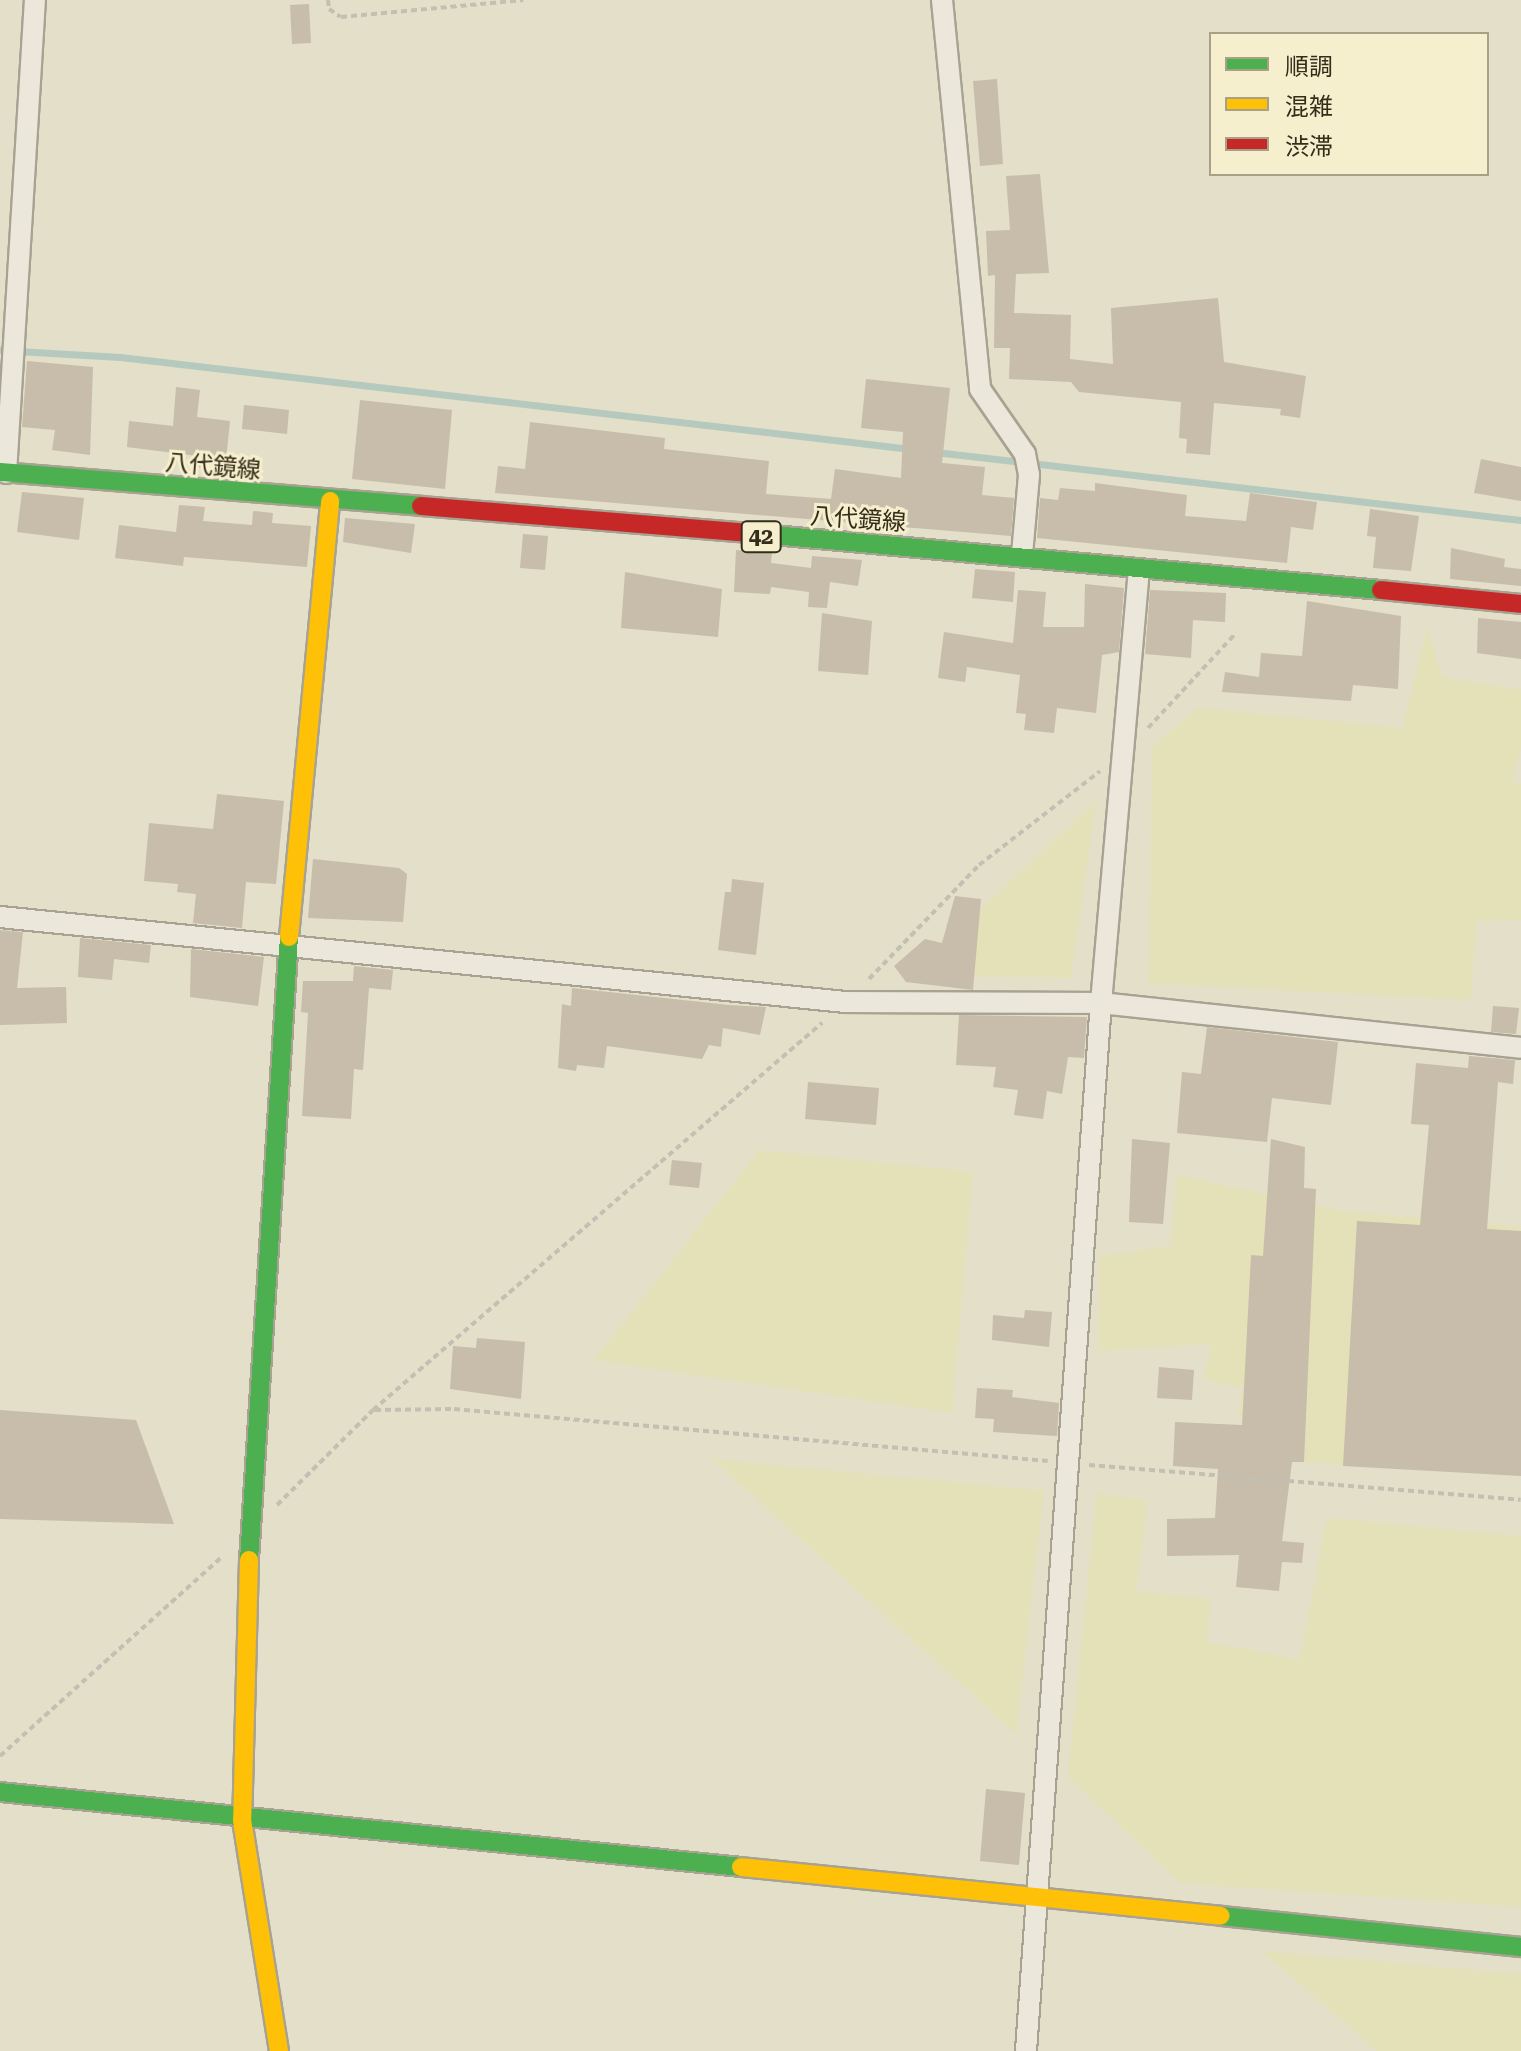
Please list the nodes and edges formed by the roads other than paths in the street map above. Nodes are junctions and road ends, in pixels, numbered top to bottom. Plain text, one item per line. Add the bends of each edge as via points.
1 (35, 0) edge
2 (942, 0) edge
3 (3, 473) edge
4 (330, 501) junction
5 (1022, 555) junction
6 (1139, 570) junction
7 (1521, 604) edge
8 (0, 917) edge
9 (288, 943) junction
10 (1101, 1003) junction
11 (1521, 1048) edge
12 (0, 1792) edge
13 (242, 1820) junction
14 (1037, 1901) junction
15 (1521, 1947) edge
16 (279, 2051) edge
17 (1026, 2051) edge

1 - 3 street
2 - 5 street via 980,389 1025,454 1029,475
3 - 4 street, 八代鏡線 / 42
4 - 5 street, 八代鏡線 / 42
4 - 9 street
5 - 6 street, 八代鏡線 / 42
6 - 7 street, 八代鏡線 / 42
6 - 10 street
8 - 9 street
9 - 10 street via 846,1002
9 - 13 street via 250,1532
10 - 11 street
10 - 14 street
12 - 13 street
13 - 14 street
13 - 16 street
14 - 15 street
14 - 17 street

